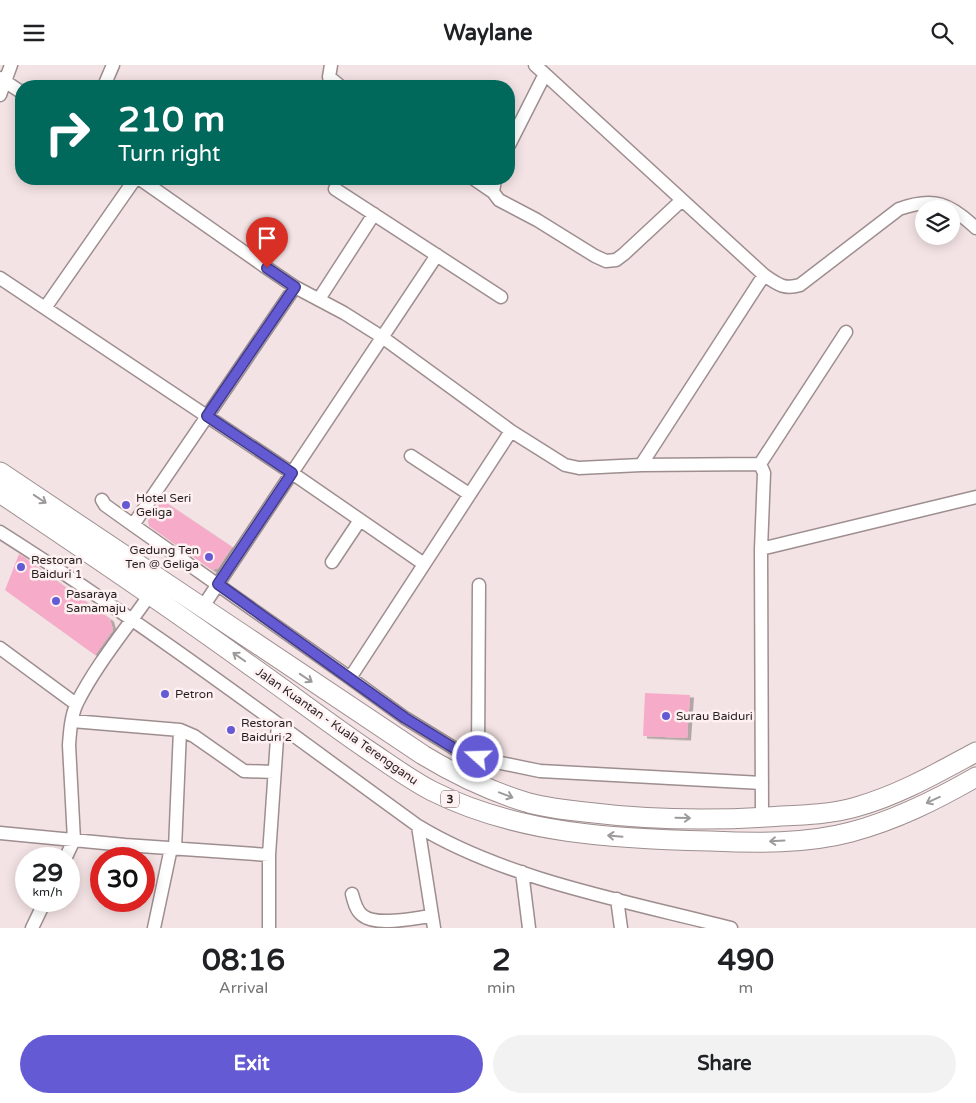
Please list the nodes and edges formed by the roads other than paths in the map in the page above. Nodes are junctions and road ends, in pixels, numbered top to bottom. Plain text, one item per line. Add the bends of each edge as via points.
1 (11, 65) edge
2 (112, 65) edge
3 (331, 65) edge
4 (535, 65) edge
5 (545, 75) junction
6 (2, 79) edge
7 (106, 80) edge
8 (333, 80) edge
9 (15, 88) edge
10 (0, 95) edge
11 (515, 133) edge
12 (131, 185) edge
13 (149, 185) edge
14 (483, 185) edge
15 (494, 185) edge
16 (335, 189) dead end
17 (493, 192) junction
18 (682, 200) junction
19 (374, 214) junction
20 (976, 228) edge
21 (437, 255) junction
22 (764, 275) junction
23 (0, 278) edge
24 (295, 287) junction
25 (501, 297) dead end
26 (319, 299) junction
27 (45, 308) junction
28 (846, 333) dead end
29 (382, 337) junction
30 (207, 416) junction
31 (512, 431) junction
32 (411, 457) dead end
33 (760, 464) junction
34 (641, 465) junction
35 (0, 472) edge
36 (292, 473) junction
37 (0, 493) edge
38 (469, 494) junction
39 (976, 497) edge
40 (102, 500) dead end
41 (360, 520) junction
42 (133, 525) junction
43 (0, 532) edge
44 (761, 549) junction
45 (332, 562) dead end
46 (424, 564) junction
47 (160, 580) junction
48 (218, 584) junction
49 (479, 585) dead end
50 (149, 595) junction
51 (202, 608) junction
52 (132, 621) junction
53 (0, 648) edge
54 (350, 677) junction
55 (76, 704) junction
56 (72, 721) junction
57 (278, 724) junction
58 (180, 730) junction
59 (976, 752) edge
60 (478, 757) junction
61 (274, 772) junction
62 (976, 777) edge
63 (762, 783) junction
64 (762, 818) junction
65 (418, 826) junction
66 (0, 833) edge
67 (74, 840) junction
68 (71, 847) edge
69 (173, 849) junction
70 (269, 855) junction
71 (522, 872) junction
72 (352, 894) dead end
73 (617, 899) junction
74 (40, 912) edge
75 (433, 922) edge
76 (32, 928) edge
77 (154, 928) edge
78 (269, 928) edge
79 (529, 928) edge
80 (621, 928) edge
81 (731, 928) edge

1 - 6 street
2 - 7 street
3 - 8 street via 330,77
4 - 5 street
5 - 11 street
5 - 18 street
6 - 9 street
6 - 10 street
12 - 27 street
13 - 24 street
14 - 17 street
15 - 17 street
16 - 19 street
17 - 18 street via 499,199 606,261 616,260 624,254
18 - 22 street
19 - 21 street
19 - 26 street
20 - 22 street via 952,208 939,203 912,204 899,209 800,285 785,288
21 - 25 street
21 - 29 street
22 - 34 street
23 - 27 street
24 - 26 street
24 - 30 street
26 - 29 street
27 - 30 street
28 - 33 street
29 - 31 street
29 - 36 street
30 - 36 street
30 - 42 street
31 - 34 street via 565,465 578,468
31 - 38 street
32 - 38 street
33 - 34 street
33 - 44 street via 764,473
35 -> 47 highway, Jalan Kuantan - Kuala Terengganu / 3
36 - 41 street
36 - 48 street
37 - 50 highway, Jalan Kuantan - Kuala Terengganu / 3
38 - 46 street
39 - 44 street
40 - 42 street
41 - 45 street
41 - 46 street
42 - 48 street
43 - 52 street
44 - 63 street
46 - 54 street
47 - 50 street
47 - 51 highway, Jalan Kuantan - Kuala Terengganu / 3
48 - 51 street
48 - 54 street
49 - 60 street
50 - 52 street
62 -> 50 highway, Jalan Kuantan - Kuala Terengganu / 3 via 904,814 850,832 820,837 742,842 663,840 571,832 526,824 452,800 406,776
51 -> 64 highway, Jalan Kuantan - Kuala Terengganu / 3 via 422,755 512,798 547,807 605,815
52 - 55 street
52 - 57 street
53 - 55 street
54 - 60 street via 439,740
55 - 56 street
56 - 58 street
56 - 67 street via 69,745
57 - 61 street
57 - 65 street
58 - 61 street via 244,771
58 - 69 street
59 - 64 highway, Jalan Kuantan - Kuala Terengganu / 3 via 875,802 834,812
60 - 63 street via 546,772
61 - 70 street
63 - 64 street
65 - 71 street via 474,855
65 - 75 street
66 - 67 street
67 - 68 street
67 - 69 street
69 - 70 street
69 - 77 street
70 - 78 street
71 - 73 street
71 - 79 street
72 - 75 street via 358,910 368,919
73 - 80 street
73 - 81 street
74 - 76 street

